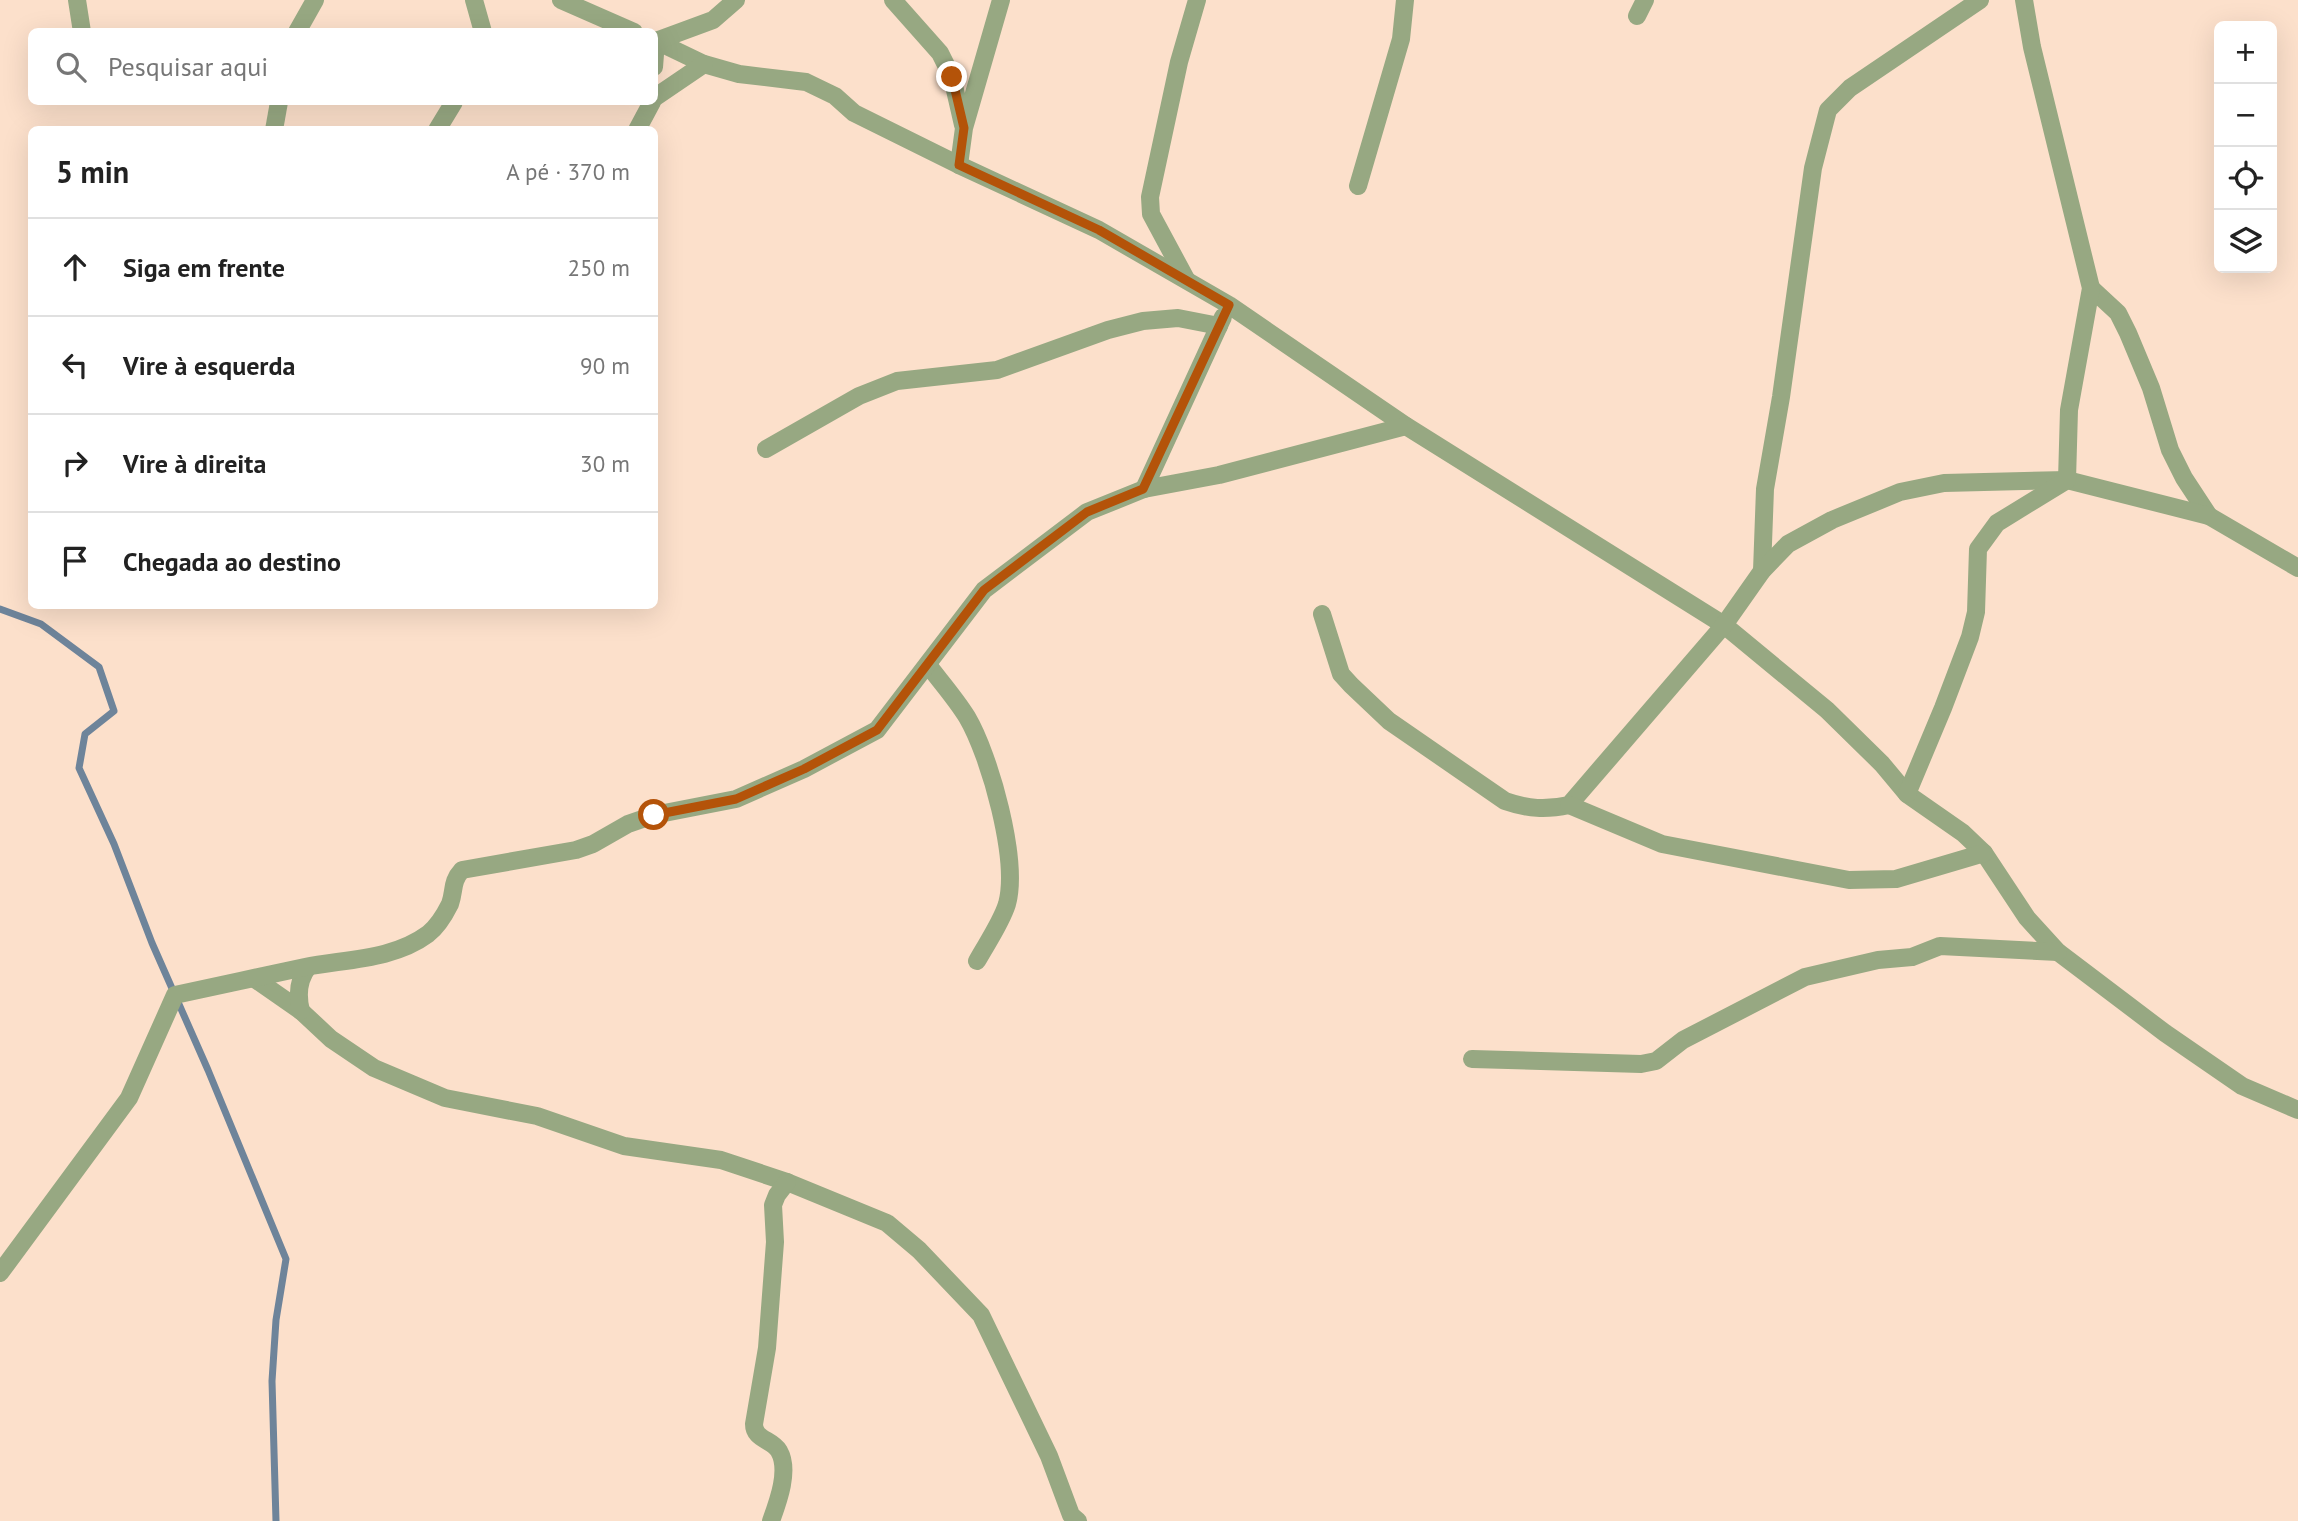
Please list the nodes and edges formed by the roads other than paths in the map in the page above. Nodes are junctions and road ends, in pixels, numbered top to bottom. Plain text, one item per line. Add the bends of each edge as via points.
1 (77, 0) edge
2 (315, 0) edge
3 (474, 0) edge
4 (561, 0) edge
5 (736, 0) edge
6 (893, 0) edge
7 (1001, 0) edge
8 (1197, 0) edge
9 (1405, 0) edge
10 (1980, 0) edge
11 (2024, 0) edge
12 (81, 28) edge
13 (299, 28) edge
14 (482, 28) edge
15 (625, 28) edge
16 (658, 40) edge
17 (658, 42) edge
18 (704, 64) junction
19 (658, 96) edge
20 (278, 105) edge
21 (452, 105) edge
22 (650, 105) edge
23 (275, 126) edge
24 (439, 126) edge
25 (639, 126) edge
26 (964, 128) junction
27 (959, 165) junction
28 (1358, 186) dead end
29 (1187, 281) junction
30 (2091, 288) junction
31 (1229, 305) junction
32 (1219, 326) junction
33 (1406, 426) junction
34 (766, 449) dead end
35 (2067, 480) junction
36 (1143, 489) junction
37 (2209, 516) junction
38 (2298, 568) edge
39 (1762, 571) junction
40 (1322, 614) dead end
41 (1724, 625) junction
42 (928, 665) junction
43 (1906, 794) junction
44 (1569, 805) junction
45 (1984, 853) junction
46 (2058, 952) junction
47 (978, 961) dead end
48 (308, 967) junction
49 (255, 979) junction
50 (301, 1011) junction
51 (1472, 1059) dead end
52 (2298, 1110) edge
53 (787, 1182) junction
54 (0, 1273) edge
55 (771, 1521) edge
56 (1078, 1521) edge

1 - 12 street
2 - 13 street
3 - 14 street
4 - 15 street
5 - 16 street via 713,20
6 - 26 street via 940,53 952,77
7 - 26 street
8 - 29 street via 1150,197 1151,214
9 - 28 street via 1401,39
10 - 39 street via 1850,88 1828,110 1813,168 1765,489
11 - 30 street
17 - 18 street
18 - 19 street
18 - 27 street via 738,74 806,82 835,96 854,113
20 - 23 street
21 - 24 street
22 - 25 street
26 - 27 street
27 - 29 street via 1099,230
29 - 31 street
30 - 35 street via 2069,410
30 - 37 street via 2118,313 2151,388 2169,450
31 - 32 street
31 - 33 street
32 - 34 street via 1178,318 1143,321 997,370 897,382 859,396
32 - 36 street
33 - 36 street via 1219,475
33 - 41 street
35 - 37 street
35 - 39 street via 1944,483 1900,492 1788,544
35 - 43 street via 1997,523 1978,549 1976,612 1970,637
36 - 42 street via 1087,512 984,590
37 - 38 street
39 - 41 street
40 - 44 street via 1341,674 1389,721 1505,801 1544,810
41 - 43 street via 1826,710
41 - 44 street
42 - 47 street via 967,718 986,758 1000,809 1010,884 1007,905
42 - 48 street via 877,730 804,769 736,799 628,824 576,850 462,870 455,878 450,902 430,933 408,946 367,958
43 - 45 street
44 - 45 street via 1662,844 1849,880 1896,879
45 - 46 street via 2027,918
46 - 51 street via 1940,946 1912,957 1805,977 1683,1040 1656,1061 1641,1064
46 - 52 street via 2242,1086
48 - 49 street
48 - 50 street via 299,987
49 - 50 street
49 - 54 street via 174,995 129,1098
50 - 53 street via 331,1039 374,1068 445,1098 537,1116 624,1146 720,1160
53 - 55 street via 774,1205 767,1348 754,1424 757,1435 776,1447 783,1462 783,1480
53 - 56 street via 887,1223 981,1315 1049,1456 1070,1515

